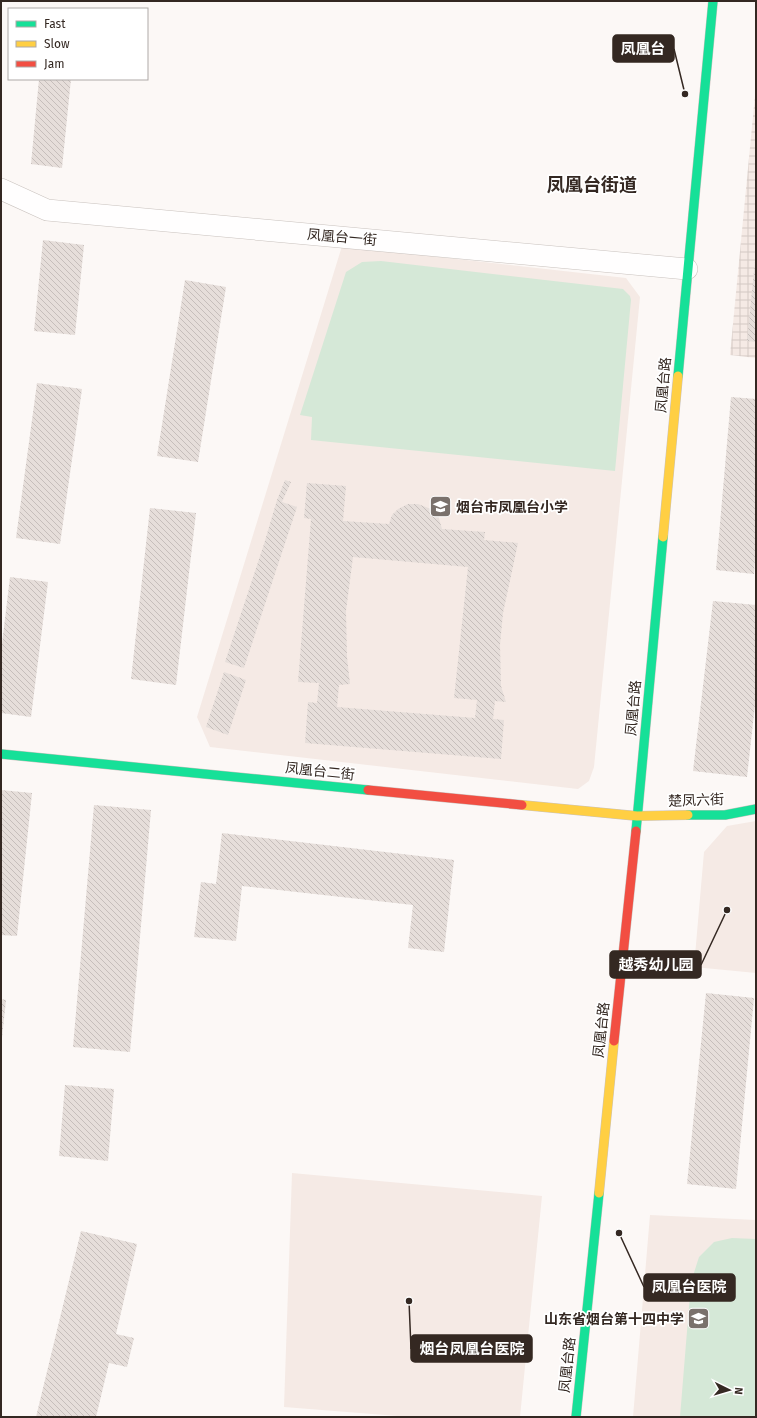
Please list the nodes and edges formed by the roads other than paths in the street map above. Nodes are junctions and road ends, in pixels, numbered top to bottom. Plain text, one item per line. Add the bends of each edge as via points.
1 (713, 1) edge
2 (1, 190) edge
3 (688, 269) junction
4 (1, 754) edge
5 (756, 808) edge
6 (637, 816) junction
7 (576, 1417) edge

1 - 3 street, 凤凰台路
2 - 3 street, 凤凰台一街 via 47,210
3 - 6 street, 凤凰台路
4 - 6 street, 凤凰台二街
5 - 6 street, 楚凤六街 via 725,815
6 - 7 street, 凤凰台路

